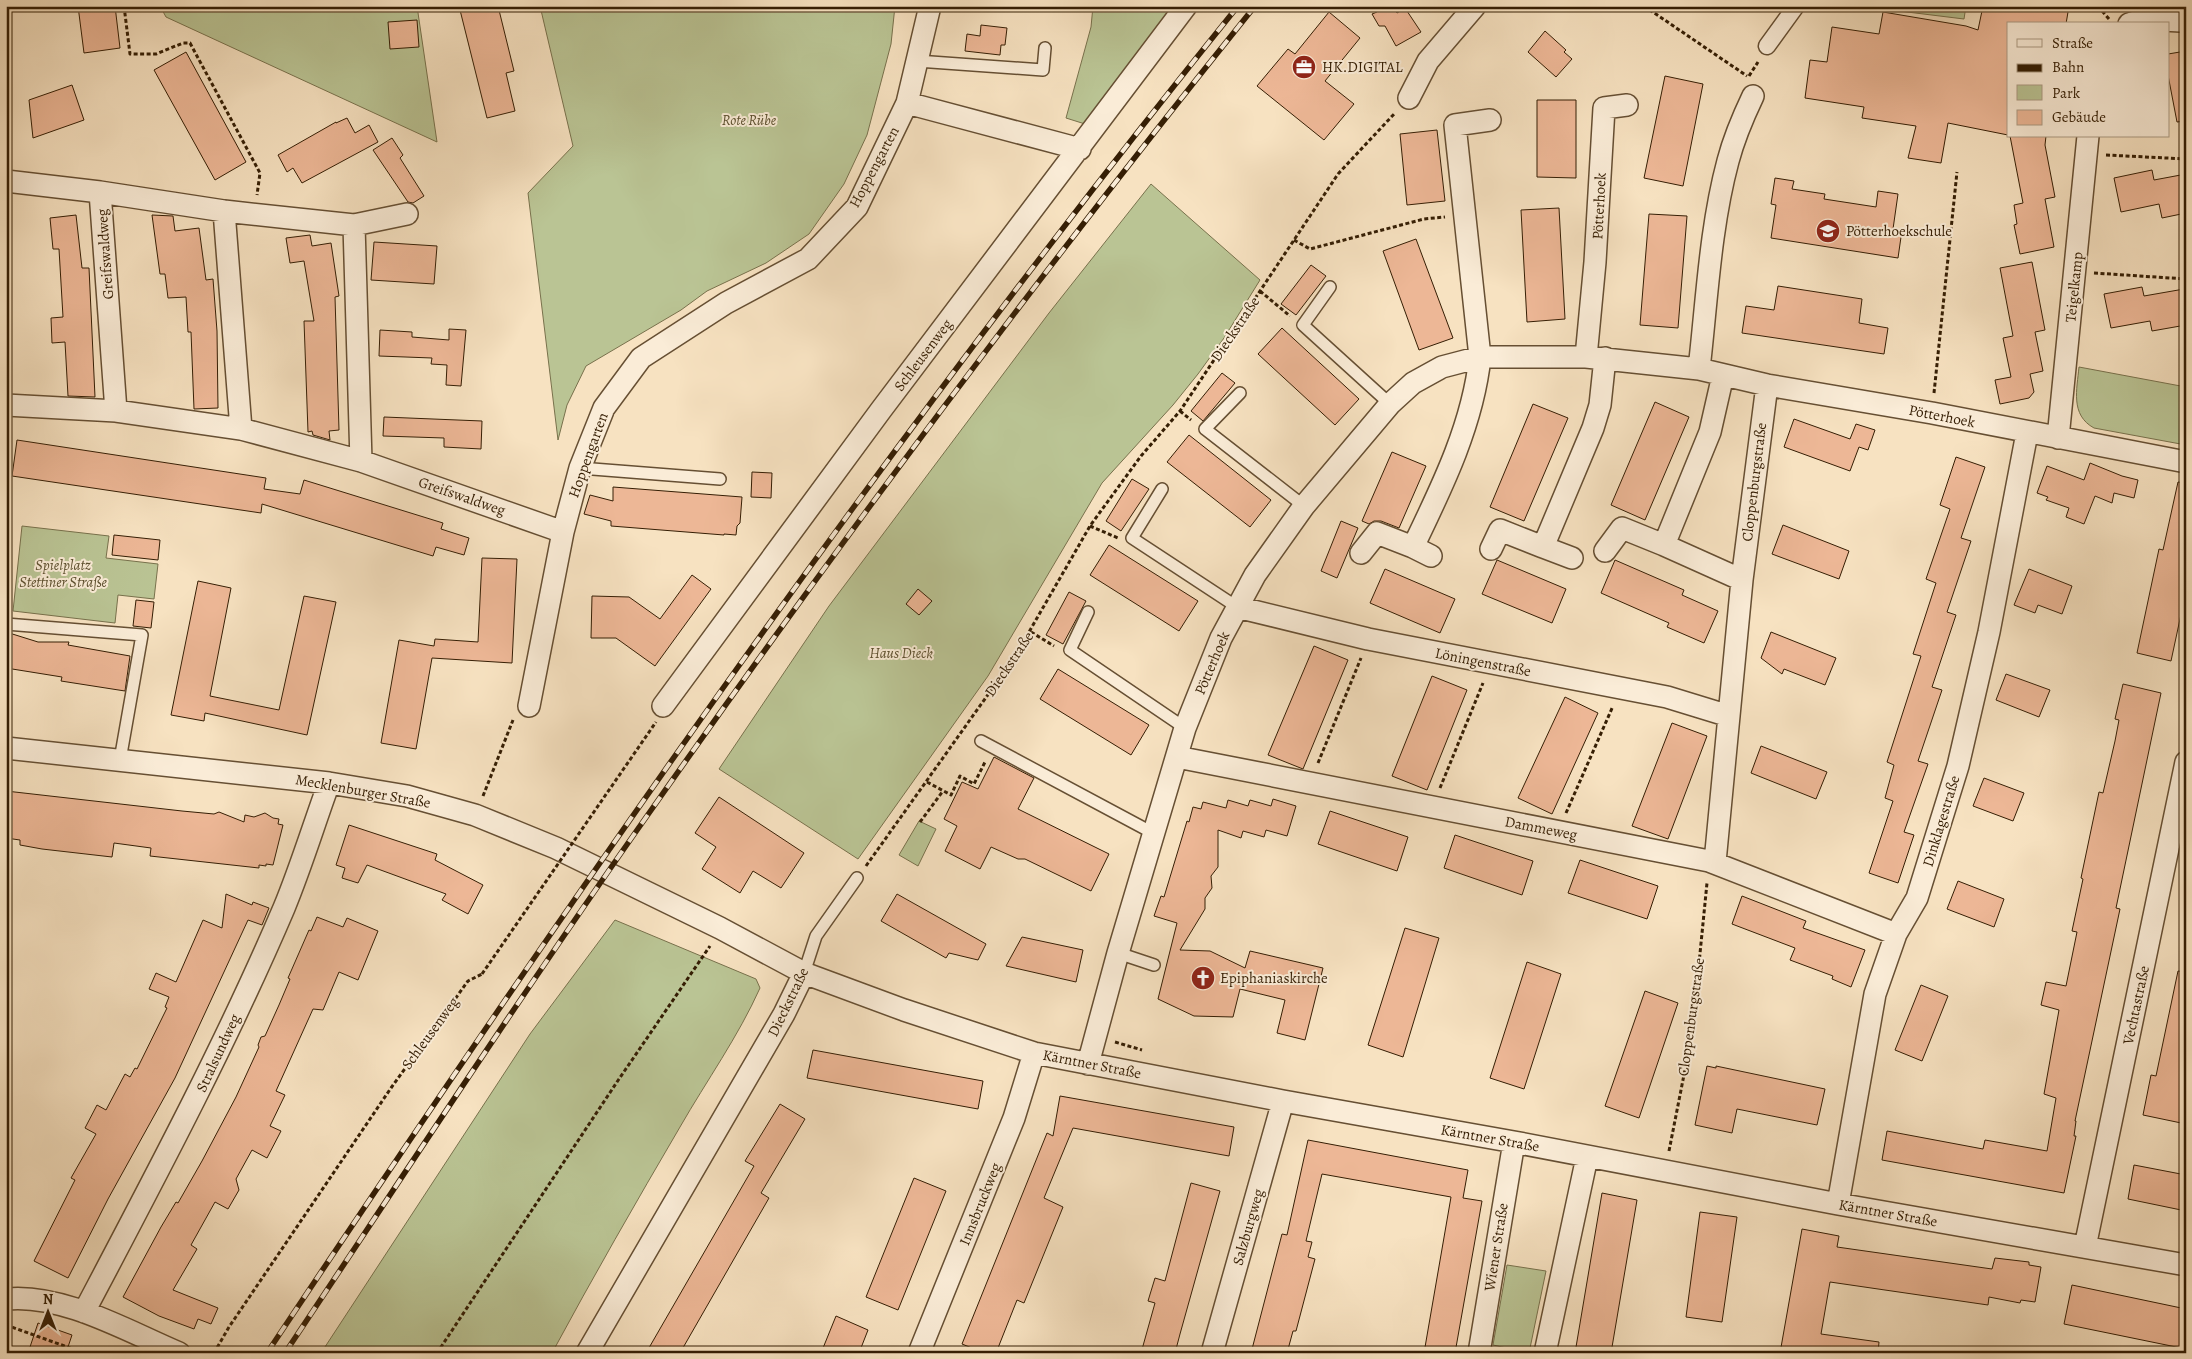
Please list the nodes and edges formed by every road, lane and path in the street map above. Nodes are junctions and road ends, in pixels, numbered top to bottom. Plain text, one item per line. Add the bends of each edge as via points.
1 (124, 6) edge
2 (930, 6) edge
3 (1186, 6) edge
4 (1475, 6) edge
5 (1644, 6) edge
6 (1796, 6) edge
7 (2098, 6) edge
8 (2186, 21) edge
9 (2112, 22) edge
10 (2133, 22) edge
11 (1767, 46) joint
12 (1045, 48) dead end
13 (918, 61) junction
14 (1750, 87) junction
15 (1409, 98) joint
16 (907, 103) junction
17 (1627, 105) dead end
18 (1490, 120) dead end
19 (2088, 145) edge
20 (1080, 149) junction
21 (2186, 159) edge
22 (1957, 172) dead end
23 (6, 181) edge
24 (100, 192) junction
25 (224, 211) junction
26 (255, 214) junction
27 (407, 214) dead end
28 (1465, 216) junction
29 (354, 225) junction
30 (1294, 240) junction
31 (2076, 272) junction
32 (2186, 279) edge
33 (1330, 287) dead end
34 (1260, 291) junction
35 (1303, 324) junction
36 (1480, 357) junction
37 (1595, 358) junction
38 (1699, 369) junction
39 (1723, 374) junction
40 (1767, 385) junction
41 (1240, 393) dead end
42 (1390, 404) junction
43 (6, 405) edge
44 (116, 411) junction
45 (1180, 412) junction
46 (1932, 413) junction
47 (1190, 420) dead end
48 (241, 429) junction
49 (2027, 433) junction
50 (2058, 438) junction
51 (360, 461) junction
52 (2186, 462) edge
53 (580, 468) junction
54 (720, 479) dead end
55 (1162, 489) dead end
56 (1304, 506) junction
57 (1090, 526) junction
58 (563, 532) junction
59 (1118, 538) dead end
60 (1664, 545) junction
61 (1543, 547) junction
62 (1491, 549) dead end
63 (1605, 551) dead end
64 (1361, 553) dead end
65 (1572, 558) dead end
66 (1742, 580) junction
67 (1237, 607) junction
68 (1088, 612) dead end
69 (6, 624) edge
70 (1031, 632) junction
71 (1368, 639) junction
72 (1070, 650) junction
73 (1490, 663) junction
74 (1621, 688) junction
75 (529, 706) joint
76 (660, 714) joint
77 (1729, 716) junction
78 (1185, 728) junction
79 (981, 740) dead end
80 (994, 746) junction
81 (6, 748) edge
82 (1177, 757) junction
83 (120, 760) junction
84 (2186, 762) edge
85 (493, 772) dead end
86 (927, 782) junction
87 (1310, 782) junction
88 (329, 783) junction
89 (943, 790) junction
90 (1433, 807) junction
91 (920, 822) dead end
92 (1153, 832) junction
93 (1557, 832) junction
94 (1712, 862) junction
95 (857, 878) joint
96 (720, 928) junction
97 (1896, 934) junction
98 (1118, 953) junction
99 (1154, 966) dead end
100 (804, 973) junction
101 (1095, 1036) junction
102 (1146, 1051) dead end
103 (1034, 1053) junction
104 (1088, 1064) junction
105 (1283, 1101) junction
106 (1514, 1142) junction
107 (1587, 1157) junction
108 (1664, 1171) junction
109 (1838, 1204) junction
110 (2086, 1247) junction
111 (2186, 1265) edge
112 (6, 1299) edge
113 (84, 1312) junction
114 (6, 1325) edge
115 (84, 1353) edge
116 (178, 1353) edge
117 (214, 1353) edge
118 (437, 1353) edge
119 (587, 1353) edge
120 (918, 1353) edge
121 (1212, 1353) edge
122 (1479, 1353) edge
123 (1545, 1353) edge

1 - 26 path via 130,54 156,54 190,43 260,173
2 - 13 street, Hoppengarten
3 - 20 street, Schleusenweg
4 - 15 street via 1428,61
5 - 14 path
6 - 11 street
7 - 9 path
8 - 10 street
11 - 14 path
12 - 13 lane via 1043,70
13 - 16 street, Hoppengarten
14 - 38 street via 1726,170 1714,235
15 - 30 path, Dieckstraße via 1338,174
16 - 20 street
16 - 53 street, Hoppengarten via 857,206 808,259 726,303 641,358 604,408
17 - 37 street, Pötterhoek via 1604,108 1595,262
18 - 28 street via 1455,125
19 - 21 path
19 - 31 street, Teigelkamp
20 - 76 street, Schleusenweg via 881,410
22 - 46 path
23 - 24 street
24 - 25 street, Greifswaldweg
24 - 44 street, Greifswaldweg
25 - 26 street, Greifswaldweg
25 - 48 street
26 - 29 street, Greifswaldweg
27 - 29 street, Greifswaldweg
28 - 30 path via 1424,219 1310,249
28 - 36 street
29 - 51 street
30 - 34 path, Dieckstraße
31 - 32 path
31 - 50 street, Teigelkamp
33 - 35 lane
34 - 35 path
34 - 45 path, Dieckstraße
35 - 42 lane
36 - 37 street, Pötterhoek
36 - 42 street, Pötterhoek via 1442,366 1413,383
36 - 64 street via 1477,386 1422,552 1376,533
37 - 38 street, Pötterhoek
37 - 61 street, Pötterhoek via 1600,405
38 - 39 street, Pötterhoek
39 - 40 street, Pötterhoek
39 - 60 street via 1710,432
40 - 46 street, Pötterhoek
40 - 66 street, Cloppenburgstraße
41 - 56 lane via 1205,429
42 - 56 street, Pötterhoek
43 - 44 street, Greifswaldweg
44 - 48 street, Greifswaldweg
45 - 47 path
45 - 57 path, Dieckstraße via 1141,456
46 - 49 street, Pötterhoek
48 - 51 street, Greifswaldweg
49 - 50 street, Pötterhoek
49 - 97 street, Dinklagestraße via 1989,632 1958,766 1916,898
50 - 52 street, Pötterhoek
51 - 58 street, Greifswaldweg
53 - 54 lane
53 - 58 street, Hoppengarten
55 - 67 lane via 1132,538
56 - 67 street, Pötterhoek via 1273,548
57 - 59 path
57 - 70 path, Dieckstraße
58 - 75 street, Hoppengarten
60 - 63 street via 1622,528
60 - 66 street
61 - 62 street via 1500,530
61 - 65 street
66 - 77 street, Cloppenburgstraße
67 - 71 street, Löningenstraße
67 - 78 street, Pötterhoek
68 - 72 lane
69 - 83 lane via 142,635
70 - 72 path via 1062,650
70 - 86 path, Dieckstraße
71 - 73 street, Löningenstraße
71 - 87 path
72 - 78 lane
73 - 74 street, Löningenstraße
73 - 90 path
74 - 77 street, Löningenstraße via 1667,697
74 - 93 path
75 - 85 path via 520,703
76 - 117 path, Schleusenweg, bridge via 482,974 468,981 390,1088
77 - 94 street, Cloppenburgstraße
78 - 82 street, Pötterhoek
79 - 80 lane
80 - 89 path via 974,784 960,776 951,795
80 - 92 lane
81 - 83 street, Mecklenburger Straße
82 - 87 street, Dammeweg
82 - 92 street, Pötterhoek
83 - 88 street, Mecklenburger Straße
84 - 110 street, Vechtastraße
86 - 89 path
86 - 95 path, Dieckstraße
87 - 90 street, Dammeweg
88 - 96 street, Mecklenburger Straße via 407,796 475,815 556,848
88 - 113 street, Stralsundweg via 284,906 240,1005 191,1109
89 - 91 path
90 - 93 street, Dammeweg
92 - 98 street, Pötterhoek
93 - 94 street, Dammeweg
94 - 97 street, Dammeweg
94 - 108 path, Cloppenburgstraße via 1692,1034
95 - 100 lane, Dieckstraße via 816,936
96 - 100 street, Mecklenburger Straße
96 - 118 path
97 - 109 street, Dinklagestraße via 1876,994
98 - 99 lane
98 - 101 street, Pötterhoek
100 - 103 street, Kärntner Straße
100 - 119 street, Dieckstraße via 784,1014
101 - 102 path
101 - 104 street, Pötterhoek
103 - 104 street, Kärntner Straße
103 - 120 street, Innsbruckweg via 1014,1118
104 - 105 street, Kärntner Straße
105 - 106 street, Kärntner Straße
105 - 121 street, Salzburgweg
106 - 107 street, Kärntner Straße
106 - 122 street, Wiener Straße
107 - 108 street, Kärntner Straße
107 - 123 street
108 - 109 street, Kärntner Straße
109 - 110 street, Kärntner Straße
110 - 111 street, Kärntner Straße
112 - 113 street via 54,1302
113 - 116 street
114 - 115 path

